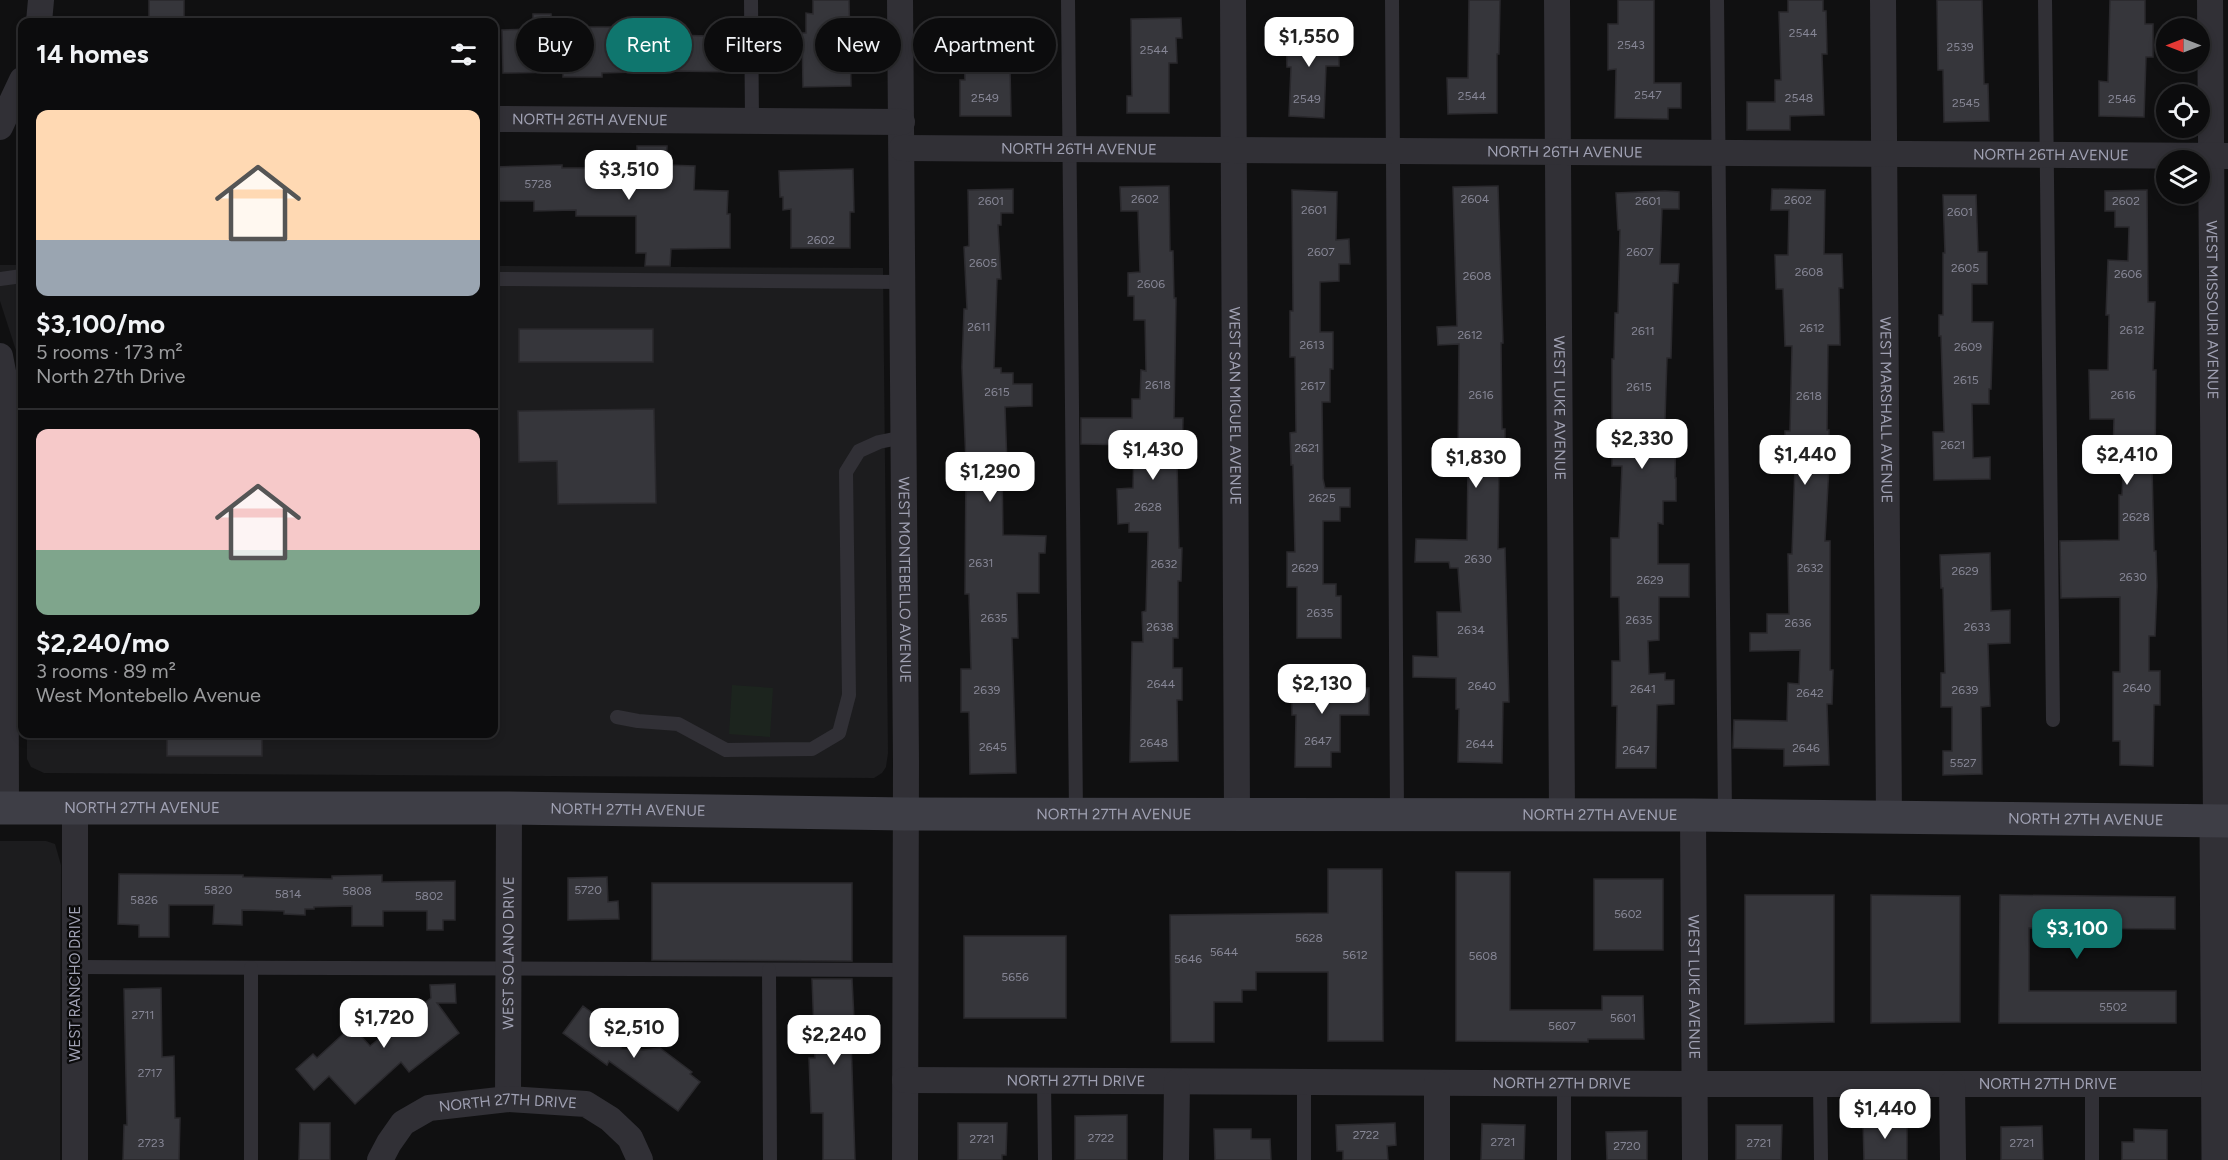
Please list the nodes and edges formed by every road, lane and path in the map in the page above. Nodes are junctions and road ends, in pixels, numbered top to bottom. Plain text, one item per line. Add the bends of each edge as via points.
1 (40, 0) edge
2 (751, 0) edge
3 (900, 0) edge
4 (1068, 0) edge
5 (1233, 0) edge
6 (1392, 0) edge
7 (1557, 0) edge
8 (1717, 0) edge
9 (1883, 0) edge
10 (2045, 0) edge
11 (2210, 0) edge
12 (39, 18) edge
13 (18, 93) edge
14 (10, 118) edge
15 (498, 119) edge
16 (752, 121) junction
17 (902, 122) junction
18 (902, 148) junction
19 (1070, 150) junction
20 (1235, 150) junction
21 (1393, 151) junction
22 (1559, 152) junction
23 (1719, 152) junction
24 (1885, 154) junction
25 (2046, 155) junction
26 (2219, 156) edge
27 (2220, 237) edge
28 (18, 277) edge
29 (0, 279) edge
30 (498, 279) edge
31 (903, 282) junction
32 (0, 356) edge
33 (2221, 374) edge
34 (904, 437) junction
35 (2222, 500) edge
36 (617, 717) dead end
37 (2053, 720) dead end
38 (3, 808) edge
39 (75, 808) junction
40 (509, 808) junction
41 (905, 814) junction
42 (1076, 814) junction
43 (1237, 814) junction
44 (1397, 814) junction
45 (1562, 815) junction
46 (1709, 816) junction
47 (1889, 819) junction
48 (2222, 821) edge
49 (2222, 959) edge
50 (75, 967) junction
51 (251, 968) junction
52 (508, 968) junction
53 (769, 970) junction
54 (906, 970) junction
55 (905, 1080) junction
56 (1044, 1082) junction
57 (1176, 1082) junction
58 (1304, 1082) junction
59 (1437, 1083) junction
60 (1564, 1084) junction
61 (1694, 1084) junction
62 (1820, 1084) junction
63 (1953, 1084) junction
64 (2092, 1084) junction
65 (2218, 1084) junction
66 (508, 1099) junction
67 (635, 1149) edge
68 (384, 1151) edge
69 (75, 1160) edge
70 (251, 1160) edge
71 (770, 1160) edge
72 (905, 1160) edge
73 (1045, 1160) edge
74 (1176, 1160) edge
75 (1304, 1160) edge
76 (1437, 1160) edge
77 (1564, 1160) edge
78 (1695, 1160) edge
79 (1821, 1160) edge
80 (1953, 1160) edge
81 (2092, 1160) edge
82 (2218, 1160) edge

1 - 12 street
2 - 16 lane
3 - 17 street, WEST MONTEBELLO AVENUE
4 - 19 lane
5 - 20 street, WEST SAN MIGUEL AVENUE
6 - 21 lane
7 - 22 street, WEST LUKE AVENUE
8 - 23 lane
9 - 24 street, WEST MARSHALL AVENUE
10 - 25 lane
11 - 26 street, WEST MISSOURI AVENUE
13 - 14 street
15 - 16 street, NORTH 26TH AVENUE
16 - 17 street, NORTH 26TH AVENUE
17 - 18 street, WEST MONTEBELLO AVENUE
18 - 19 street, NORTH 26TH AVENUE
18 - 31 street, WEST MONTEBELLO AVENUE
19 - 20 street, NORTH 26TH AVENUE
19 - 42 lane
20 - 21 street, NORTH 26TH AVENUE
20 - 43 street, WEST SAN MIGUEL AVENUE
21 - 22 street, NORTH 26TH AVENUE
21 - 44 lane
22 - 23 street, NORTH 26TH AVENUE
22 - 45 street, WEST LUKE AVENUE
23 - 24 street, NORTH 26TH AVENUE
23 - 46 lane
24 - 25 street, NORTH 26TH AVENUE
24 - 47 street, WEST MARSHALL AVENUE
25 - 26 street, NORTH 26TH AVENUE
25 - 37 lane
26 - 27 street, WEST MISSOURI AVENUE
27 - 33 street, WEST MISSOURI AVENUE
28 - 29 lane
30 - 31 lane
31 - 34 street, WEST MONTEBELLO AVENUE
32 - 38 street via 4,382
33 - 35 street, WEST MISSOURI AVENUE
34 - 36 lane via 859,451 846,472 849,696 839,733 813,749 726,750 678,724
34 - 41 street, WEST MONTEBELLO AVENUE
35 - 48 street, WEST MISSOURI AVENUE
38 - 39 main road, NORTH 27TH AVENUE
39 - 40 main road, NORTH 27TH AVENUE
39 - 50 street, WEST RANCHO DRIVE
40 - 41 main road, NORTH 27TH AVENUE
40 - 52 street, WEST SOLANO DRIVE
41 - 42 main road, NORTH 27TH AVENUE
41 - 54 street, WEST MONTEBELLO AVENUE
42 - 43 main road, NORTH 27TH AVENUE
43 - 44 main road, NORTH 27TH AVENUE
44 - 45 main road, NORTH 27TH AVENUE
45 - 46 main road, NORTH 27TH AVENUE
46 - 47 main road, NORTH 27TH AVENUE
46 - 61 street, WEST LUKE AVENUE
47 - 48 main road, NORTH 27TH AVENUE
48 - 49 street, WEST MISSOURI AVENUE
49 - 65 street, WEST MISSOURI AVENUE
50 - 51 lane
50 - 69 street, WEST RANCHO DRIVE
51 - 52 lane
51 - 70 lane
52 - 53 lane
52 - 66 street, WEST SOLANO DRIVE
53 - 54 lane
53 - 71 lane
54 - 55 street, WEST MONTEBELLO AVENUE
55 - 56 street, NORTH 27TH DRIVE
55 - 72 street, WEST MONTEBELLO AVENUE
56 - 57 street, NORTH 27TH DRIVE
56 - 73 lane
57 - 58 street, NORTH 27TH DRIVE
57 - 74 street
58 - 59 street, NORTH 27TH DRIVE
58 - 75 lane
59 - 60 street, NORTH 27TH DRIVE
59 - 76 street
60 - 61 street, NORTH 27TH DRIVE
60 - 77 lane
61 - 62 street, NORTH 27TH DRIVE
61 - 78 street, WEST LUKE AVENUE
62 - 63 street, NORTH 27TH DRIVE
62 - 79 lane
63 - 64 street, NORTH 27TH DRIVE
63 - 80 street
64 - 65 street, NORTH 27TH DRIVE
64 - 81 lane
65 - 82 street, WEST MISSOURI AVENUE
66 - 67 street, NORTH 27TH DRIVE via 586,1104 610,1119
66 - 68 street, NORTH 27TH DRIVE via 429,1108 404,1123

